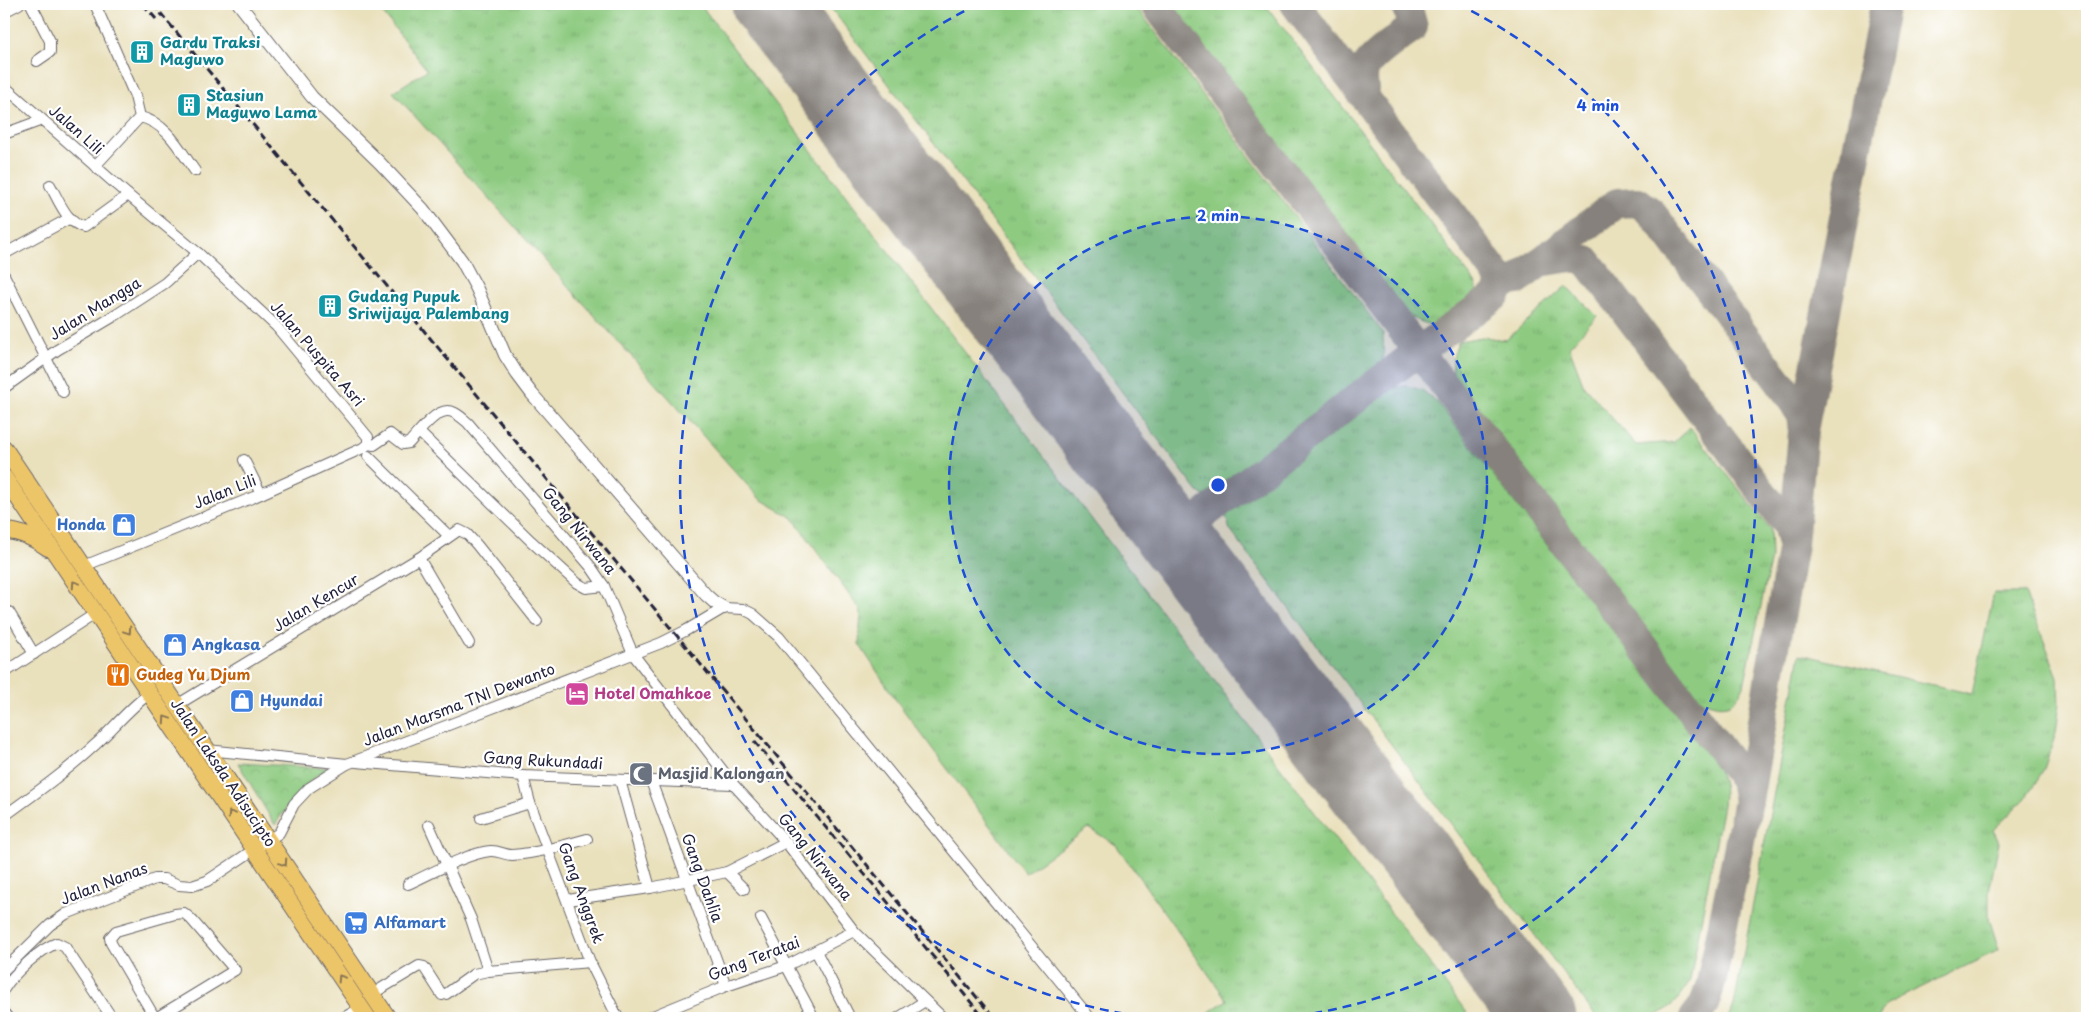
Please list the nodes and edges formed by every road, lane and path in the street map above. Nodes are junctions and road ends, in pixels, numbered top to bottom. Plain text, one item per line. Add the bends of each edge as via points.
1 (19, 4) edge
2 (31, 4) edge
3 (95, 4) edge
4 (239, 4) edge
5 (4, 12) edge
6 (37, 60) dead end
7 (4, 86) edge
8 (140, 117) junction
9 (42, 120) junction
10 (4, 134) edge
11 (95, 166) junction
12 (195, 171) dead end
13 (50, 185) dead end
14 (128, 195) junction
15 (70, 218) junction
16 (198, 253) junction
17 (4, 254) edge
18 (4, 276) edge
19 (47, 357) junction
20 (4, 388) edge
21 (63, 392) dead end
22 (419, 432) junction
23 (368, 440) junction
24 (4, 448) edge
25 (368, 456) dead end
26 (244, 460) dead end
27 (4, 477) edge
28 (31, 489) junction
29 (261, 494) junction
30 (10, 501) edge
31 (41, 504) junction
32 (27, 512) junction
33 (4, 525) edge
34 (4, 532) edge
35 (449, 536) junction
36 (52, 551) junction
37 (419, 558) junction
38 (84, 566) junction
39 (604, 586) junction
40 (724, 608) junction
41 (9, 612) dead end
42 (95, 614) junction
43 (537, 621) dead end
44 (469, 643) dead end
45 (34, 654) junction
46 (633, 654) junction
47 (4, 673) edge
48 (149, 694) junction
49 (177, 705) junction
50 (207, 750) junction
51 (194, 759) junction
52 (349, 763) junction
53 (523, 776) junction
54 (620, 780) junction
55 (650, 781) junction
56 (733, 784) junction
57 (530, 803) junction
58 (4, 816) edge
59 (481, 818) dead end
60 (429, 825) dead end
61 (587, 838) dead end
62 (786, 842) junction
63 (262, 845) junction
64 (549, 850) junction
65 (447, 866) junction
66 (727, 872) junction
67 (686, 880) junction
68 (408, 884) dead end
69 (650, 888) junction
70 (744, 889) dead end
71 (568, 900) junction
72 (761, 918) dead end
73 (854, 931) junction
74 (816, 951) junction
75 (590, 962) junction
76 (786, 966) junction
77 (4, 970) edge
78 (488, 971) junction
79 (726, 986) junction
80 (4, 989) edge
81 (372, 994) junction
82 (926, 1001) junction
83 (4, 1013) edge
84 (364, 1013) edge
85 (848, 1014) dead end
86 (663, 1015) edge
87 (8, 1018) edge
88 (112, 1018) edge
89 (156, 1018) edge
90 (343, 1018) edge
91 (388, 1018) edge
92 (618, 1018) edge
93 (648, 1018) edge
94 (814, 1018) edge
95 (898, 1018) edge
96 (943, 1018) edge
97 (1090, 1018) edge

1 - 5 street
2 - 6 street via 50,41 50,52
3 - 8 street via 135,96
4 - 40 street via 312,97 400,183 444,236 462,260 477,289 505,355 532,394 706,595
7 - 9 street, Jalan Lili
8 - 11 street
8 - 12 street via 151,119 162,127
9 - 10 street
9 - 11 street, Jalan Lili
11 - 14 street, Jalan Lili
13 - 15 street
14 - 15 street via 84,227
14 - 16 street, Jalan Lili
15 - 17 street
16 - 19 street, Jalan Mangga via 165,283
16 - 23 street, Jalan Puspita Asri via 276,326
18 - 19 street
19 - 20 street, Jalan Mangga
19 - 21 street
22 - 23 street, Gang Nirwana via 406,444 390,434 374,445
22 - 39 street via 577,583 586,588
22 - 39 street, Gang Nirwana via 436,415 449,410 468,423 561,530
23 - 29 street, Jalan Lili
24 - 28 highway, Jalan Laksda Adisucipto
25 - 35 street
26 - 29 street
27 - 30 highway, Jalan Laksda Adisucipto
28 - 30 highway
28 - 31 highway, Jalan Laksda Adisucipto
29 - 38 street, Jalan Lili
30 - 32 highway, Jalan Laksda Adisucipto
31 - 32 highway
31 - 38 highway, Jalan Laksda Adisucipto
32 - 33 highway
32 - 36 highway, Jalan Laksda Adisucipto
34 - 36 highway via 31,537
35 - 37 street, Jalan Kencur
35 - 43 street via 459,530 467,534
42 -> 36 highway, Jalan Laksda Adisucipto
37 - 44 street
37 - 49 street, Jalan Kencur
38 -> 49 highway, Jalan Laksda Adisucipto
39 - 46 street, Gang Nirwana
40 - 46 street, Jalan Marsma TNI Dewanto via 677,636
40 - 97 street via 743,609 753,614 779,637
41 - 45 street
42 - 45 street
42 - 48 highway, Jalan Laksda Adisucipto
45 - 47 street
46 - 52 street, Jalan Marsma TNI Dewanto
46 - 56 street, Gang Nirwana
51 -> 48 highway, Jalan Laksda Adisucipto
48 - 58 street via 57,778
49 - 50 highway, Jalan Laksda Adisucipto
50 - 51 street
50 - 52 street, Jalan Marsma TNI Dewanto
50 - 63 highway, Jalan Laksda Adisucipto
63 -> 51 highway, Jalan Laksda Adisucipto
52 - 53 street, Gang Rukundadi
52 - 63 street, Jalan Nanas via 309,788 294,804 279,833
53 - 54 street, Gang Rukundadi
53 - 57 street, Gang Anggrek
54 - 55 street, Gang Rukundadi
54 - 69 street
55 - 56 street, Gang Rukundadi
55 - 67 street, Gang Dahlia
56 - 62 street, Gang Nirwana
57 - 59 street
57 - 64 street, Gang Anggrek
60 - 65 street
61 - 64 street
62 - 66 street
62 - 73 street, Gang Nirwana
63 - 77 street, Jalan Nanas via 207,881 186,886 164,878 154,879 66,914 50,925
63 -> 81 highway, Jalan Laksda Adisucipto
84 -> 63 highway, Jalan Laksda Adisucipto
64 - 65 street via 506,855 491,851
64 - 71 street, Gang Anggrek
65 - 68 street
65 - 78 street via 471,919
66 - 67 street
66 - 70 street
67 - 69 street
67 - 79 street, Gang Dahlia
69 - 71 street
71 - 75 street, Gang Anggrek
72 - 76 street
73 - 74 street, Gang Teratai
73 - 82 street, Gang Nirwana
74 - 76 street, Gang Teratai
74 - 85 street
75 - 78 street
75 - 92 street, Gang Anggrek
76 - 79 street, Gang Teratai
76 - 94 street
78 - 81 street via 474,974 442,995 424,967 419,966
79 - 86 street, Gang Teratai
80 - 88 street via 39,953 57,942 66,947
81 - 91 highway, Jalan Laksda Adisucipto
82 - 95 street
82 - 96 street, Gang Nirwana
83 - 87 street
84 - 90 street
86 - 93 street
89 - 89 street via 110,938 116,931 184,913 234,970

